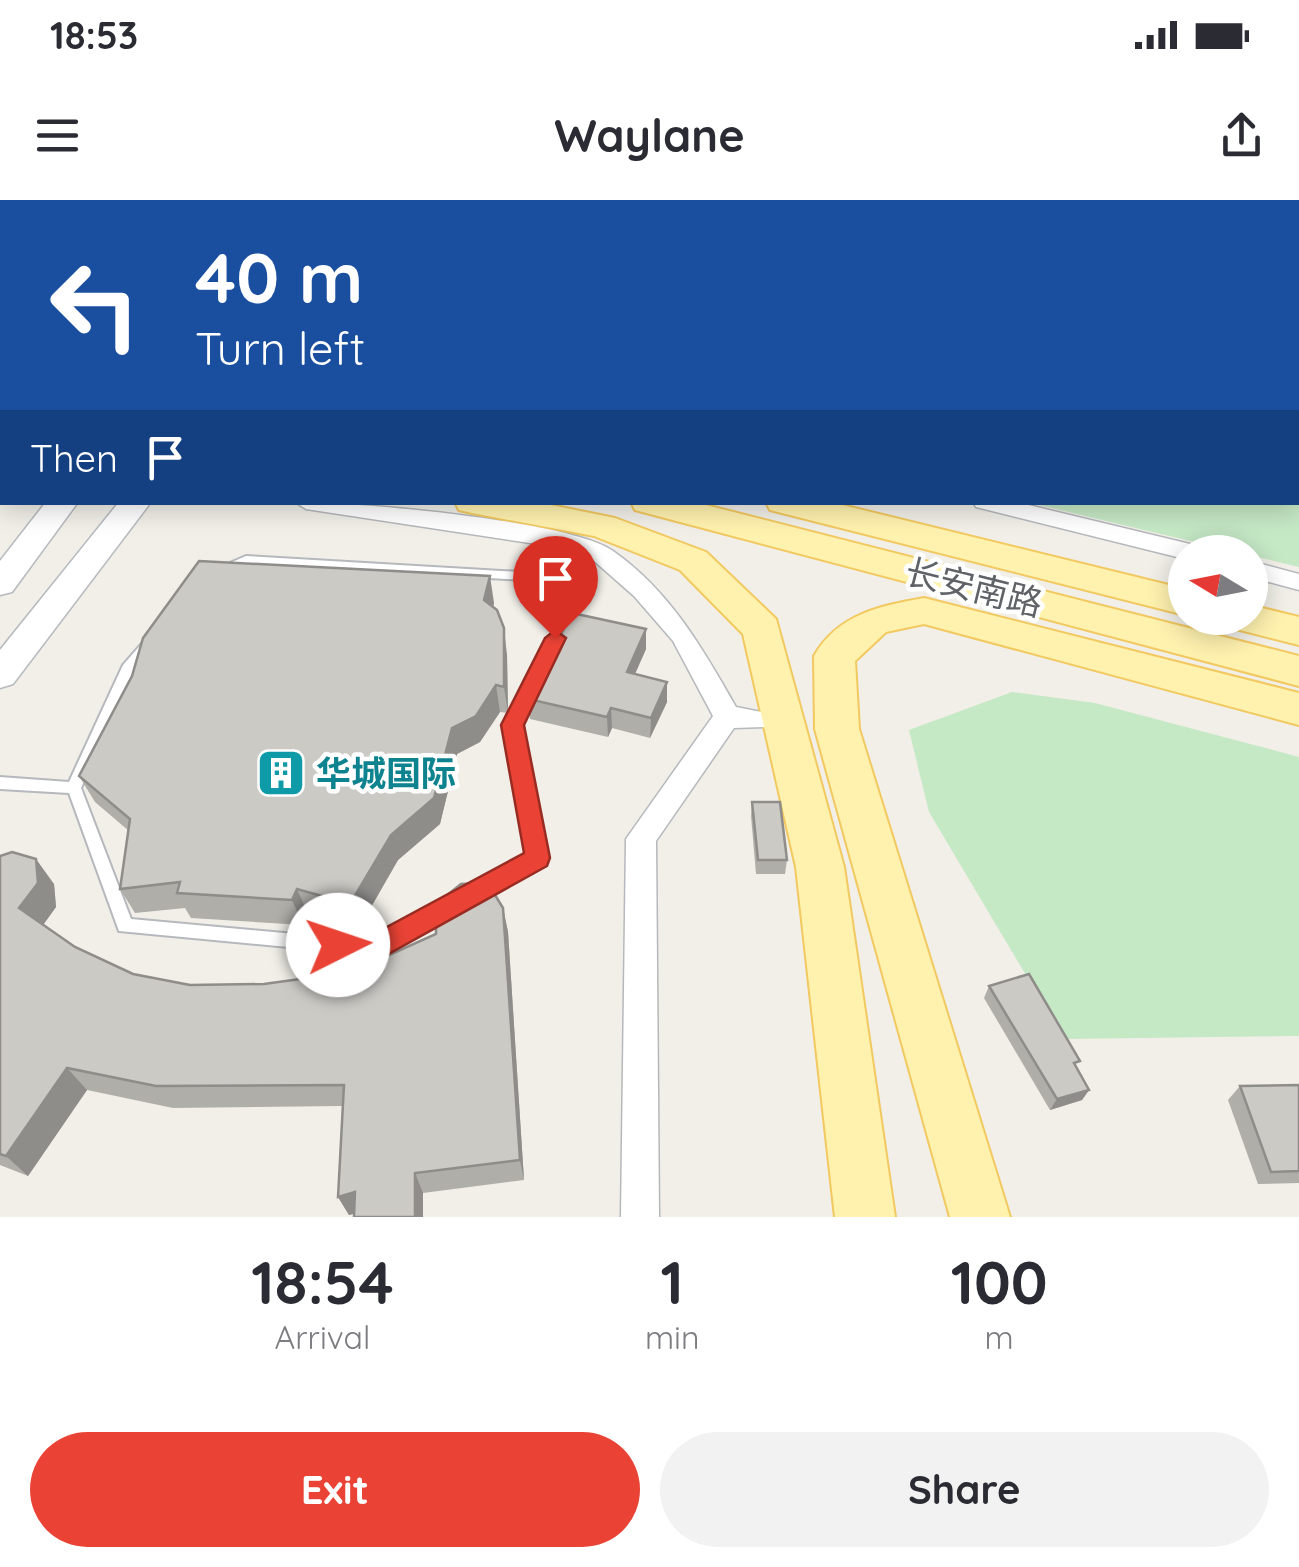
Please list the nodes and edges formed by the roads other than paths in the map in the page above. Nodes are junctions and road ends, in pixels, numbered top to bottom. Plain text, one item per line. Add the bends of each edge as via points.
1 (62, 505) edge
2 (134, 505) edge
3 (326, 505) edge
4 (488, 505) edge
5 (660, 505) edge
6 (795, 505) edge
7 (908, 505) edge
8 (996, 505) edge
9 (1168, 547) edge
10 (1168, 572) edge
11 (1268, 573) edge
12 (1299, 582) edge
13 (0, 584) edge
14 (1268, 597) edge
15 (1168, 598) edge
16 (1299, 605) edge
17 (1268, 623) edge
18 (1299, 630) edge
19 (1299, 670) edge
20 (0, 675) edge
21 (1299, 709) edge
22 (0, 783) edge
23 (74, 788) junction
24 (640, 1217) edge
25 (865, 1217) edge
26 (980, 1217) edge

1 - 13 main road
2 - 20 main road
3 - 24 street via 552,539 602,554 683,636 742,719 641,839
4 - 25 main road via 602,526 693,562 762,628 820,866
5 - 19 main road, 长安南路
6 - 15 main road, 长安南路
7 - 10 main road
8 - 9 street
11 - 12 street
14 - 16 main road
17 - 18 main road
21 - 26 main road via 924,611 874,621 834,656 838,729
22 - 23 lane
23 - 23 lane via 125,926 373,948 538,858 512,725 584,579 246,560 206,578 128,668

